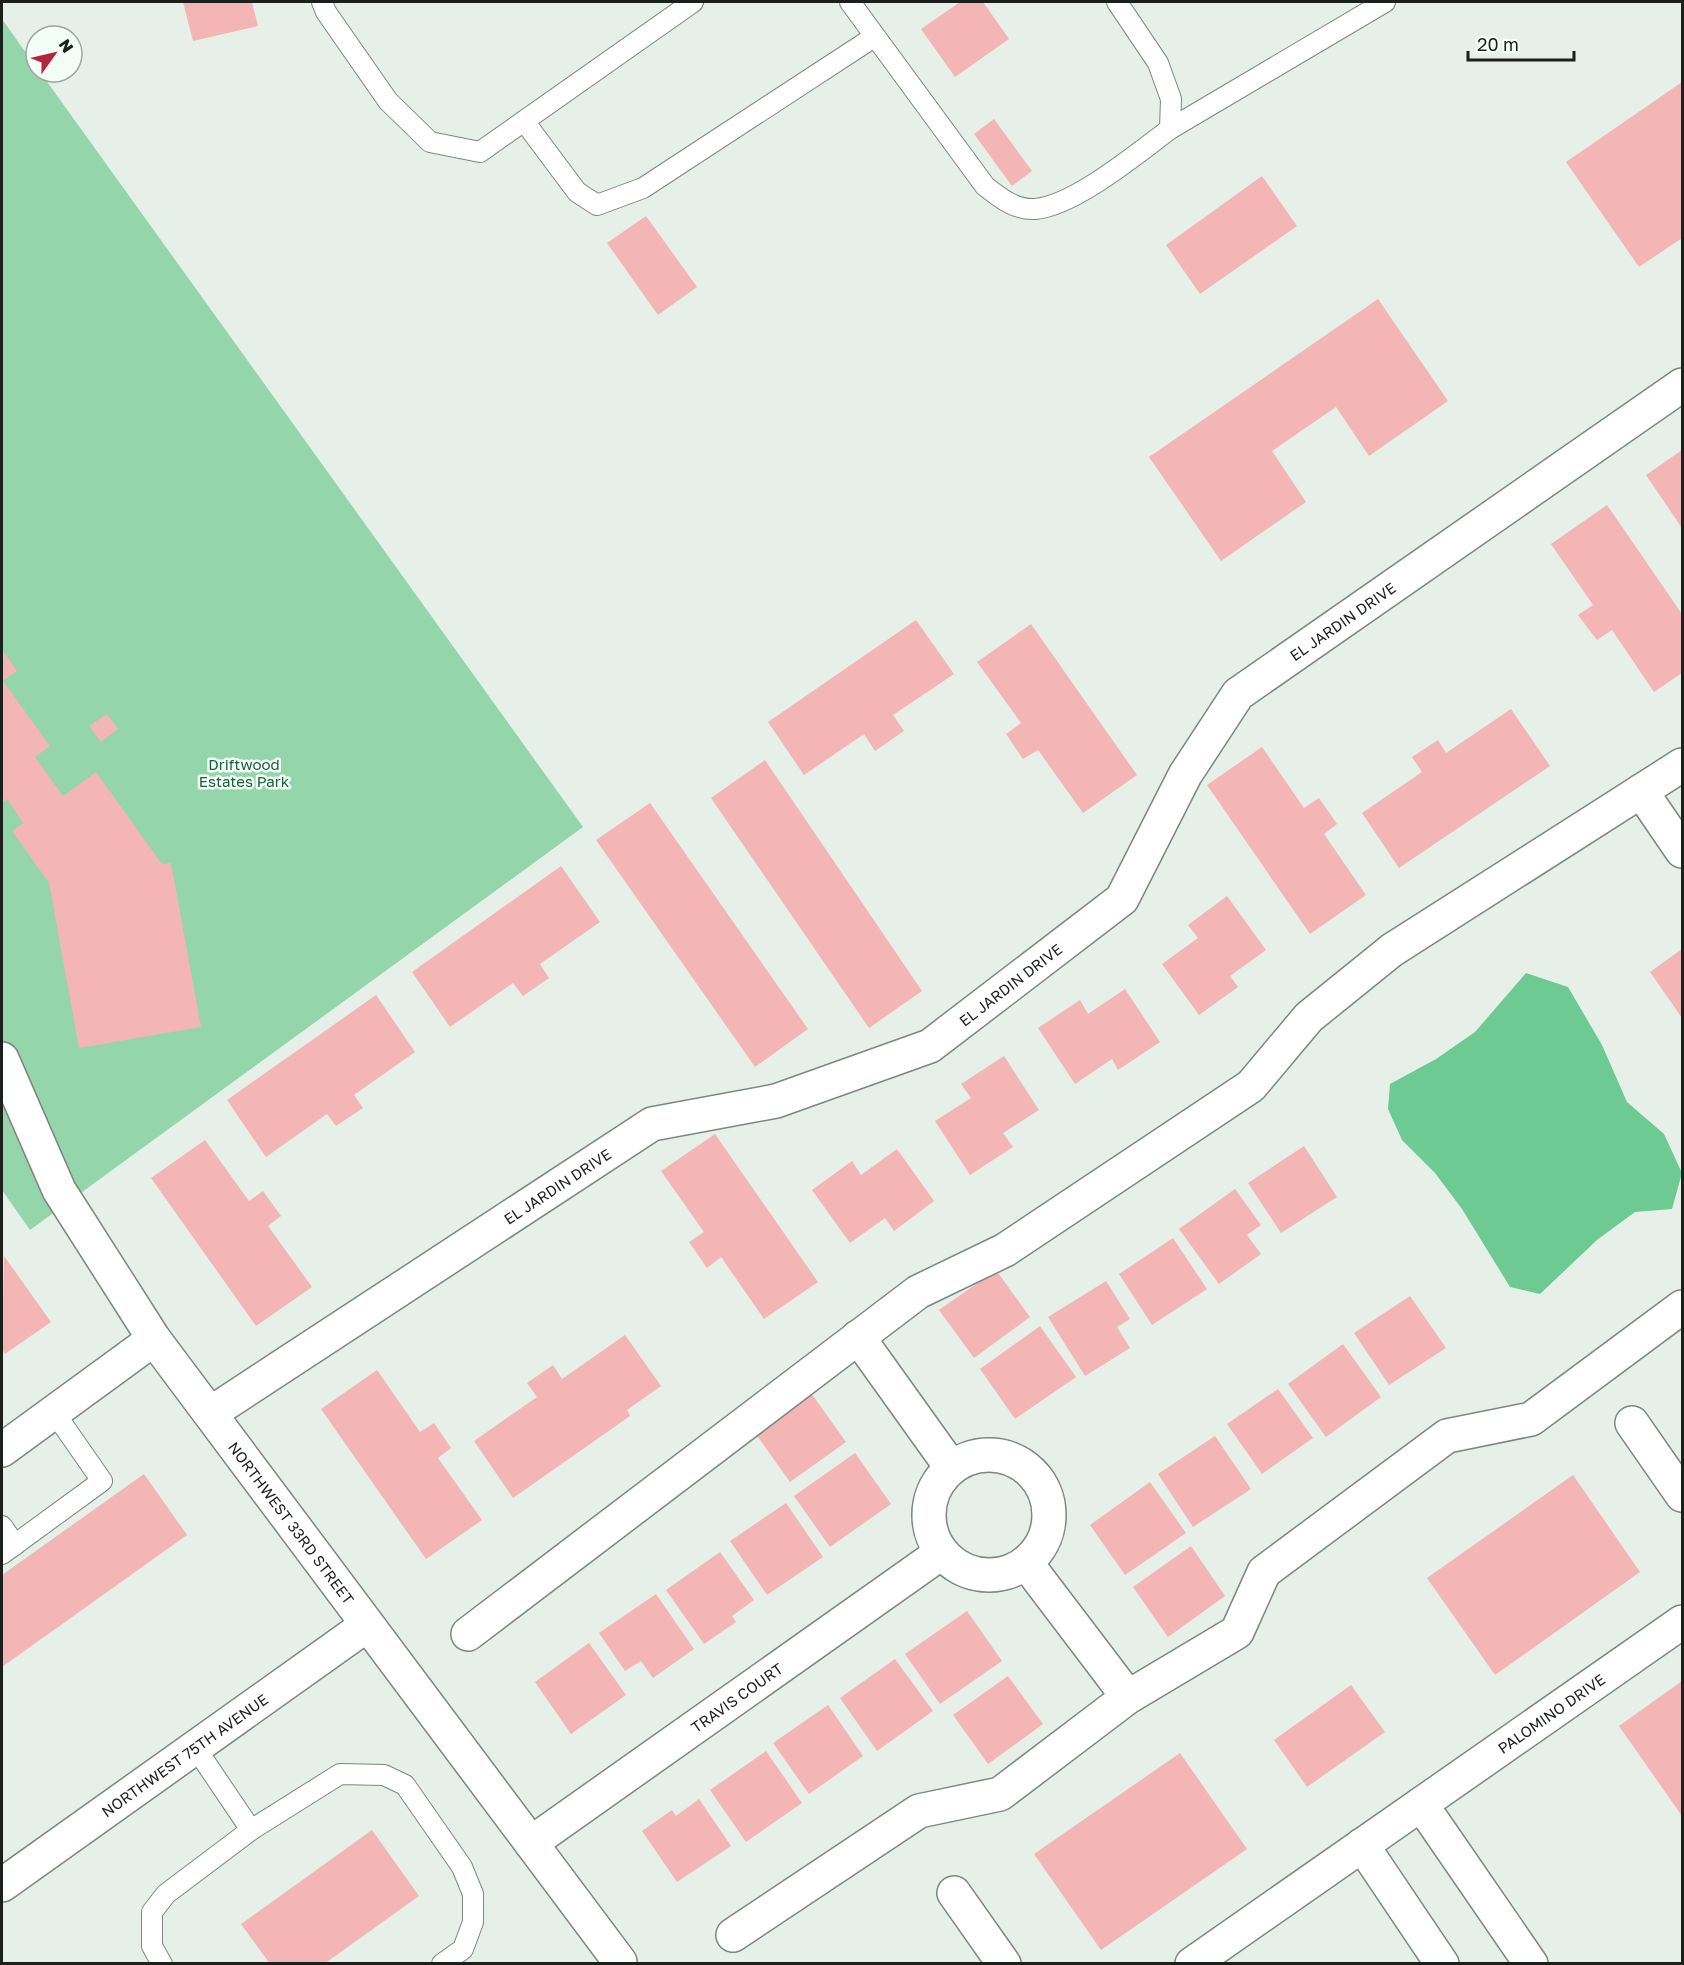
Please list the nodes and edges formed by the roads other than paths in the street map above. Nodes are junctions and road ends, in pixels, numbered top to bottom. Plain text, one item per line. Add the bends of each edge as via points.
1 (322, 2) edge
2 (693, 2) edge
3 (850, 2) edge
4 (1116, 2) edge
5 (1385, 2) edge
6 (874, 38) junction
7 (524, 121) junction
8 (1170, 129) junction
9 (1683, 385) edge
10 (1683, 765) edge
11 (1641, 791) junction
12 (1683, 851) edge
13 (2, 1059) edge
14 (1683, 1307) edge
15 (858, 1337) junction
16 (154, 1339) junction
17 (54, 1412) junction
18 (211, 1413) junction
19 (1632, 1423) dead end
20 (2, 1450) edge
21 (951, 1467) junction
22 (1683, 1495) edge
23 (2, 1526) edge
24 (8, 1550) edge
25 (941, 1553) junction
26 (1027, 1564) junction
27 (1683, 1622) edge
28 (367, 1624) junction
29 (468, 1634) dead end
30 (1128, 1697) junction
31 (195, 1747) junction
32 (1421, 1804) junction
33 (251, 1830) junction
34 (531, 1843) junction
35 (1362, 1845) junction
36 (2, 1885) edge
37 (954, 1893) dead end
38 (733, 1935) dead end
39 (620, 1962) dead end
40 (162, 1964) edge
41 (442, 1964) edge
42 (1004, 1964) edge
43 (1192, 1964) edge
44 (1442, 1964) edge
45 (1531, 1964) edge

1 - 7 lane via 388,101 430,142 480,152
2 - 7 lane
3 - 6 lane
4 - 8 lane via 1158,63 1171,99
5 - 8 lane
6 - 7 lane via 643,188 597,205 577,192
6 - 8 lane via 985,186 1008,204 1035,209 1056,202 1097,182
9 - 18 street, EL JARDIN DRIVE via 1238,694 1185,775 1122,899 930,1046 776,1101 652,1124
10 - 11 street
11 - 12 street
11 - 15 street via 1392,950 1309,1017 1251,1086 1005,1250 918,1292
13 - 16 street, NORTHWEST 33RD STREET via 59,1190
14 - 30 street via 1531,1419 1447,1436 1264,1572 1237,1632
15 - 21 street
15 - 29 street
16 - 17 street
16 - 18 street, NORTHWEST 33RD STREET
17 - 20 street
17 - 24 lane via 102,1481
18 - 28 street, NORTHWEST 33RD STREET
19 - 22 street
21 - 25 street via 936,1485 929,1508 931,1532
21 - 26 street via 973,1456 997,1455 1019,1462 1037,1478 1048,1499 1050,1523 1043,1545
23 - 24 lane
25 - 26 street via 959,1569 982,1576 1006,1574
25 - 34 street, TRAVIS COURT
26 - 30 street
27 - 32 street, PALOMINO DRIVE
28 - 31 street, NORTHWEST 75TH AVENUE
28 - 34 street, NORTHWEST 33RD STREET
30 - 38 street via 1000,1794 919,1811
31 - 33 lane
31 - 36 street, NORTHWEST 75TH AVENUE
32 - 35 street, PALOMINO DRIVE
32 - 45 street
33 - 40 lane via 166,1894 153,1912 152,1946
33 - 41 lane via 340,1773 384,1775 405,1785 462,1868 473,1894 473,1922 463,1949
34 - 39 street, NORTHWEST 33RD STREET
35 - 43 street, PALOMINO DRIVE
35 - 44 street
37 - 42 street

